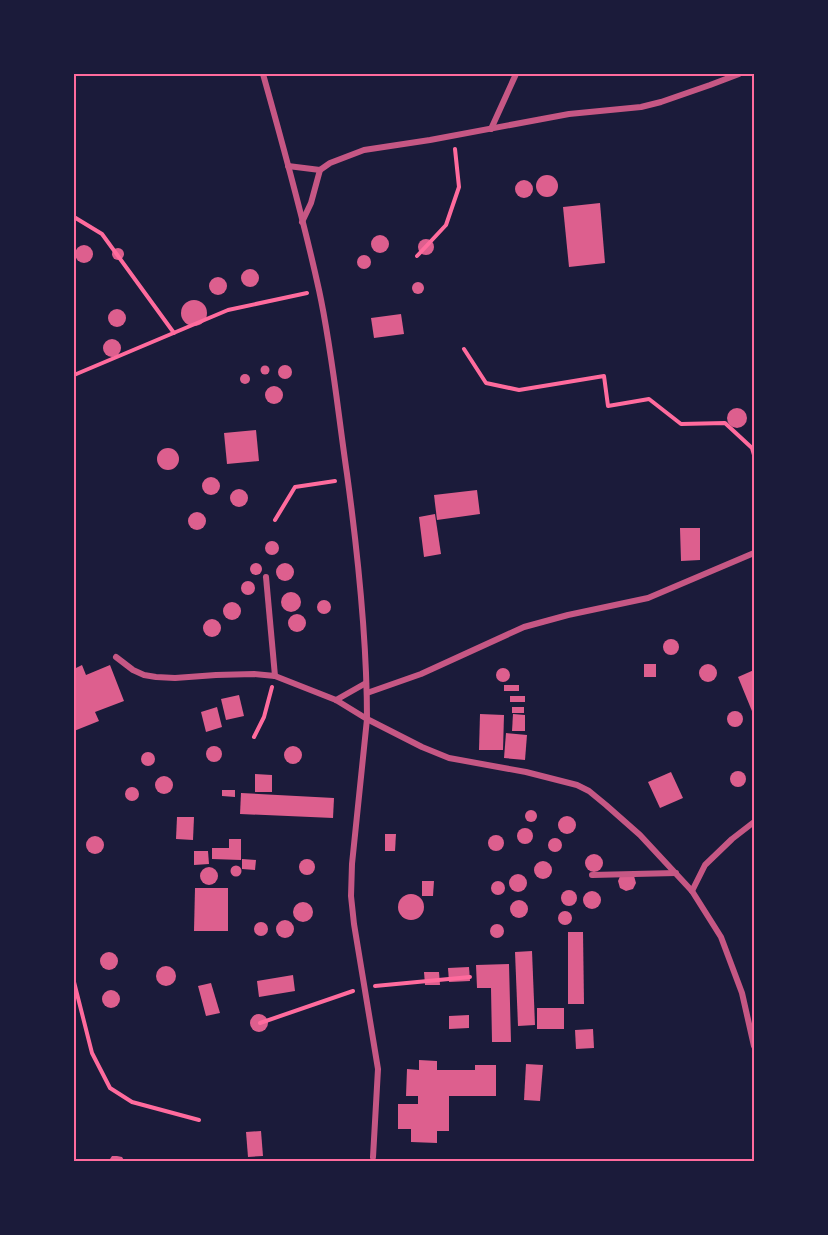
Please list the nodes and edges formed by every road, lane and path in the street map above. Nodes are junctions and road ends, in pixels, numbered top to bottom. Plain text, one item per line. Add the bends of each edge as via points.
1 (263, 74) edge
2 (516, 74) edge
3 (739, 74) edge
4 (491, 129) junction
5 (453, 136) junction
6 (288, 166) junction
7 (321, 170) junction
8 (74, 217) edge
9 (302, 222) junction
10 (417, 256) dead end
11 (319, 291) junction
12 (174, 333) junction
13 (464, 350) dead end
14 (74, 375) edge
15 (754, 455) edge
16 (337, 481) dead end
17 (275, 520) dead end
18 (754, 553) edge
19 (266, 577) dead end
20 (116, 657) dead end
21 (275, 676) junction
22 (366, 683) junction
23 (367, 693) junction
24 (336, 700) junction
25 (366, 719) junction
26 (254, 737) dead end
27 (754, 822) edge
28 (676, 873) junction
29 (592, 875) dead end
30 (692, 891) junction
31 (74, 982) edge
32 (754, 1046) edge
33 (199, 1120) dead end
34 (373, 1157) dead end

1 - 6 street
2 - 4 street
3 - 4 street via 641,107 569,114
4 - 5 street
5 - 7 street via 364,150
5 - 10 path via 459,187 446,225
6 - 7 street
6 - 9 street
7 - 9 street
8 - 12 path via 102,234
9 - 11 street
11 - 12 path via 228,310
11 - 22 street via 354,526
12 - 14 path
13 - 15 path via 486,383 519,390 604,376 608,406 649,399 681,424 725,423 752,448
16 - 17 path via 295,487
18 - 23 street via 648,598 524,627 421,674
19 - 21 street
20 - 21 street via 144,675
21 - 24 street
21 - 26 path
22 - 23 street
22 - 24 street
23 - 25 street
24 - 25 street
25 - 28 street via 449,758 578,785 615,812
25 - 34 street via 351,896 378,1069
27 - 30 street via 705,865
28 - 29 street
28 - 30 street
30 - 32 street via 721,937 742,993
31 - 33 path via 92,1053 110,1088 132,1102

